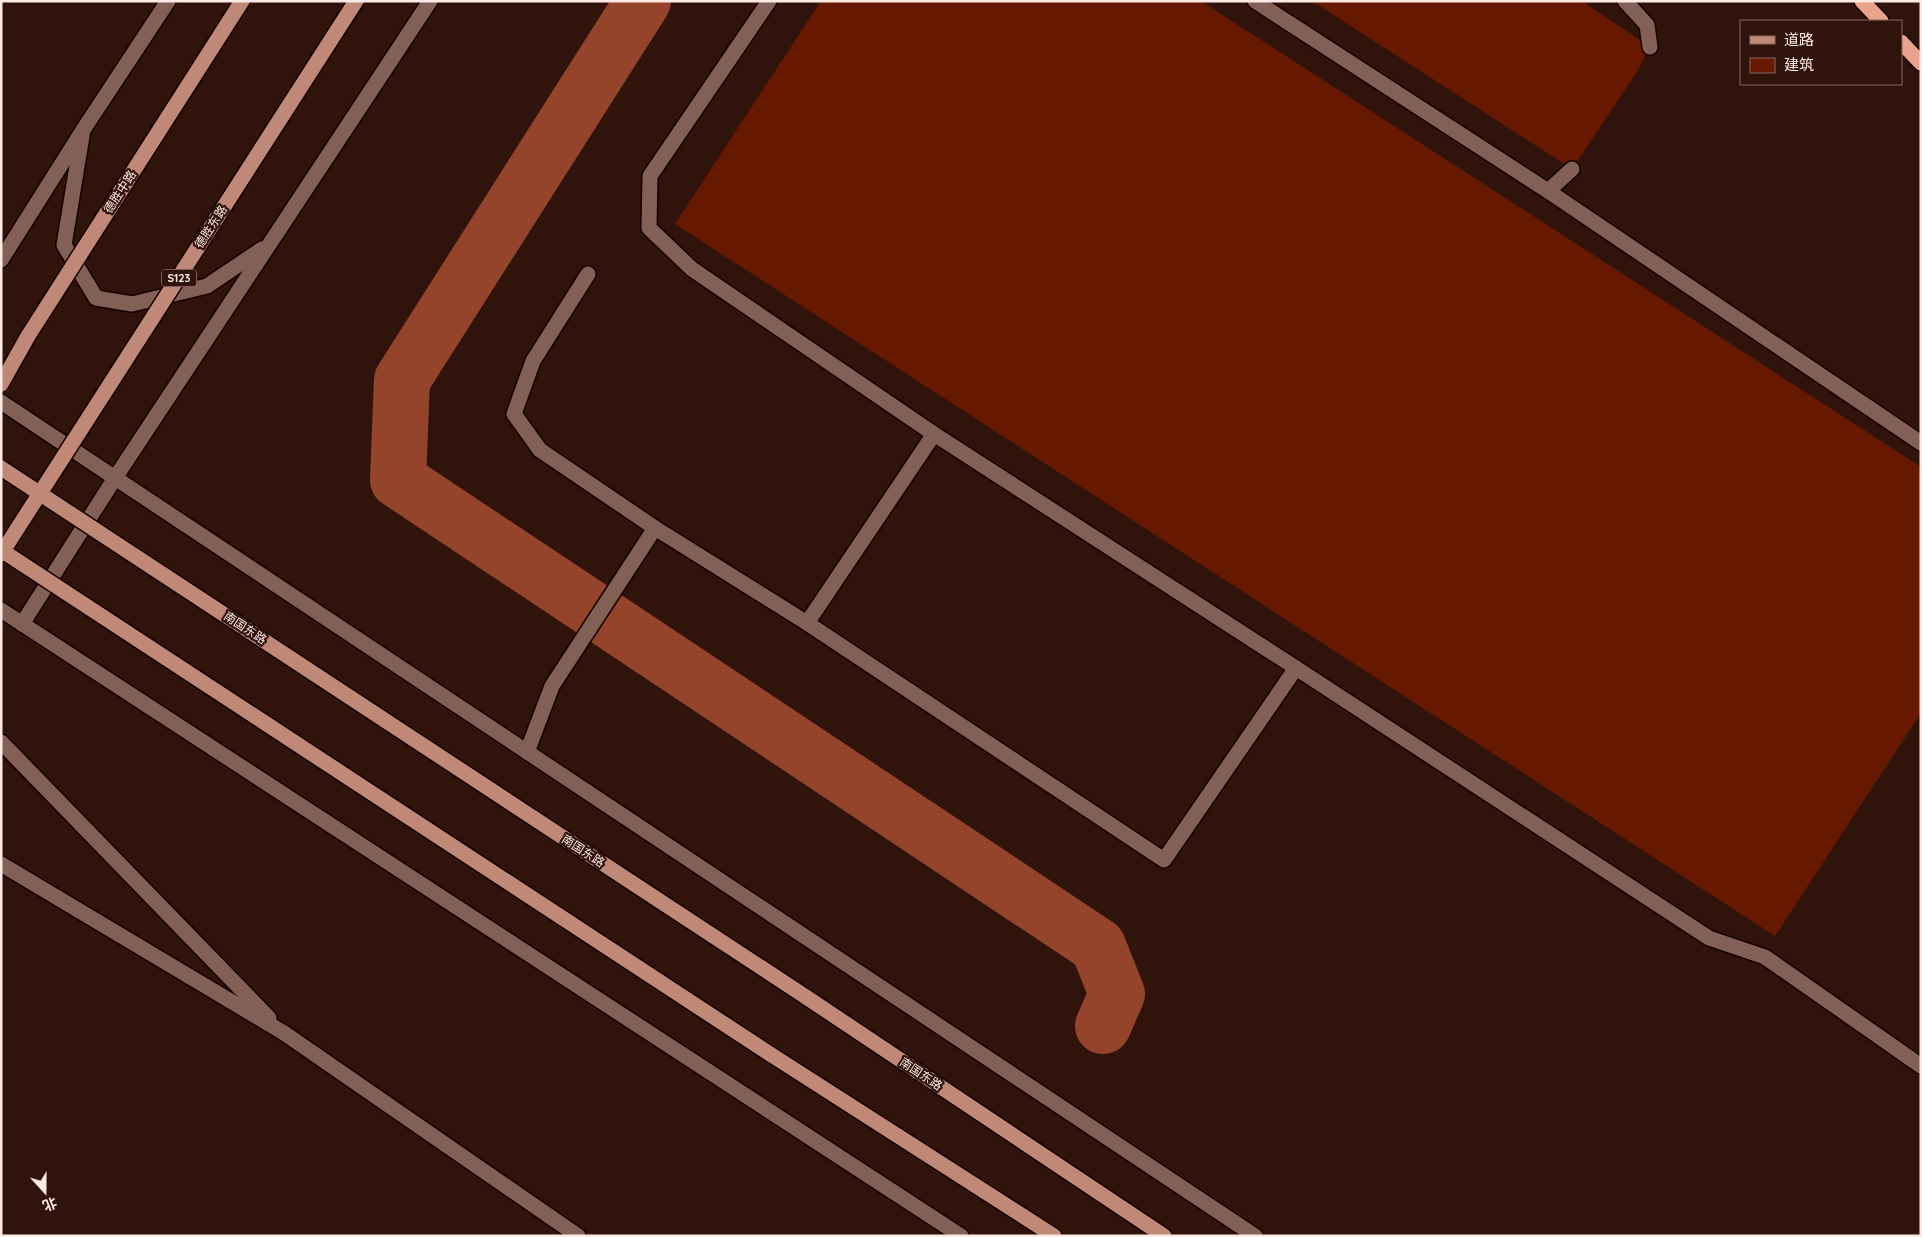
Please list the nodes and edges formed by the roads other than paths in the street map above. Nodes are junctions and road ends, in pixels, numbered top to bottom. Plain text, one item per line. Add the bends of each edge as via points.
1 (168, 1) edge
2 (242, 1) edge
3 (356, 1) edge
4 (430, 1) edge
5 (769, 1) edge
6 (1255, 1) edge
7 (1625, 1) edge
8 (1862, 1) edge
9 (1880, 20) edge
10 (1902, 43) edge
11 (1650, 47) dead end
12 (1921, 63) edge
13 (83, 130) junction
14 (1572, 169) dead end
15 (1548, 190) junction
16 (269, 244) junction
17 (1, 260) edge
18 (588, 274) dead end
19 (1, 384) edge
20 (1, 402) edge
21 (934, 434) junction
22 (1921, 442) edge
23 (1, 468) edge
24 (115, 478) junction
25 (655, 528) junction
26 (1, 550) edge
27 (1, 554) edge
28 (1, 610) edge
29 (807, 623) junction
30 (22, 624) junction
31 (1296, 668) junction
32 (1, 742) edge
33 (527, 752) junction
34 (1, 864) edge
35 (284, 1033) junction
36 (1921, 1066) edge
37 (578, 1236) edge
38 (961, 1236) edge
39 (1054, 1236) edge
40 (1164, 1236) edge
41 (1254, 1236) edge

1 - 13 street
2 - 19 main road, 德胜中路, bridge via 28,336
3 - 27 main road, 德胜东路 / S123, bridge
4 - 16 street
5 - 21 street via 650,176 650,228 692,269
6 - 15 street
7 - 11 street via 1647,25
8 - 9 highway
10 - 12 highway
13 - 16 street via 64,245 96,298 132,304 207,286
13 - 17 street
14 - 15 street
15 - 22 street
16 - 24 street
18 - 25 street via 533,361 514,414 540,450
20 - 24 street
21 - 29 street
21 - 31 street
23 - 40 main road, 南国东路, bridge
24 - 30 street
24 - 33 street
25 - 29 street
25 - 33 street via 552,686
26 - 39 main road, bridge via 770,1054
28 - 30 street
29 - 31 street via 1164,860
30 - 38 street
31 - 36 street via 1709,938 1765,957
32 - 35 street
33 - 41 street
34 - 35 street
35 - 37 street

